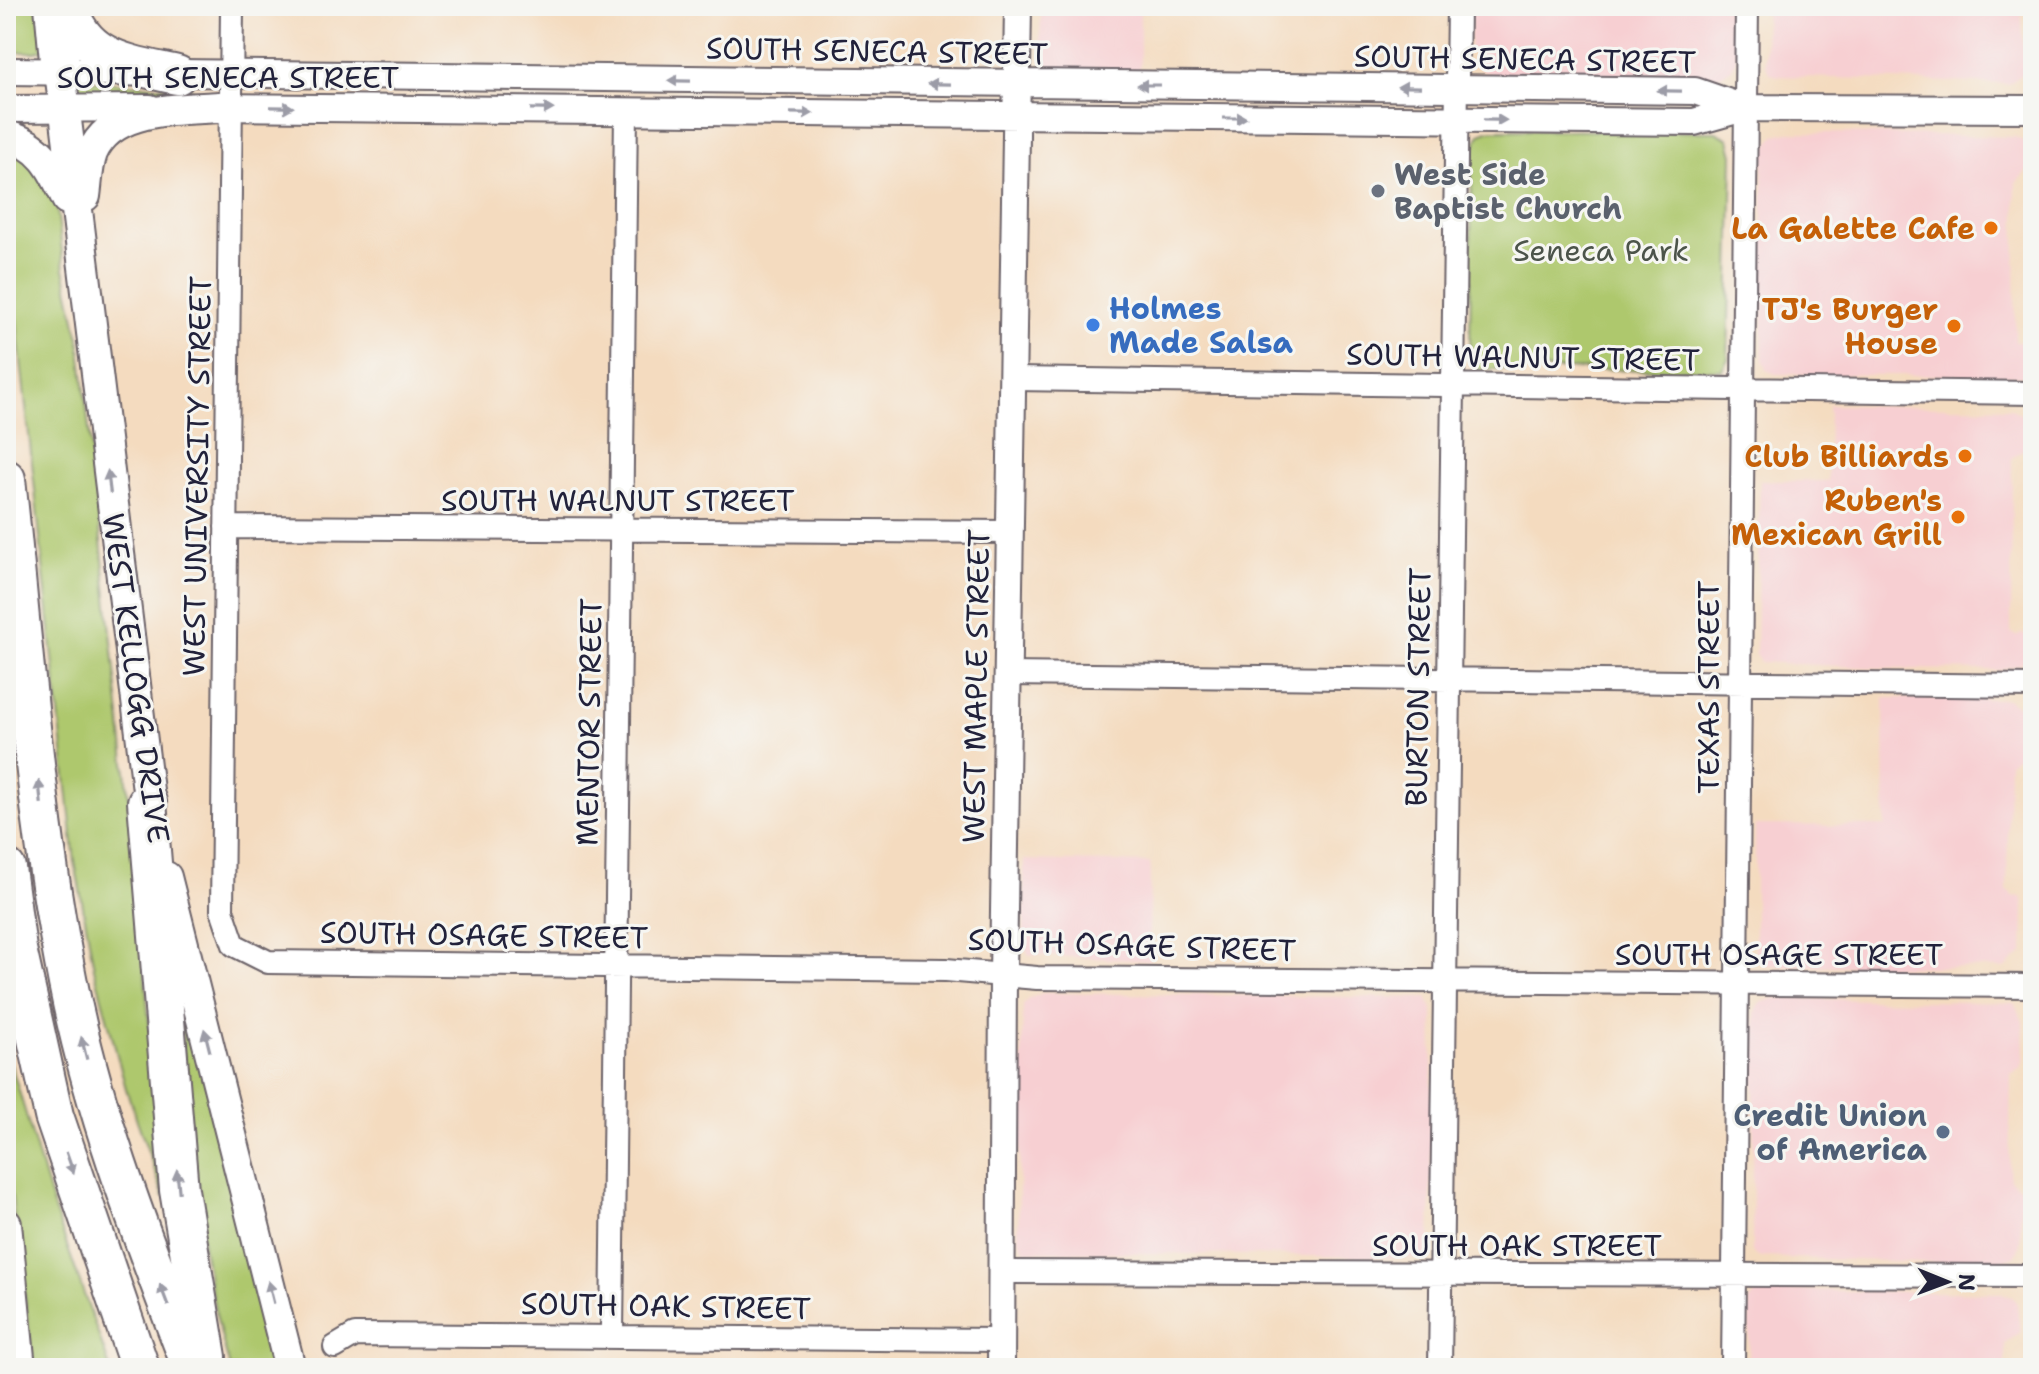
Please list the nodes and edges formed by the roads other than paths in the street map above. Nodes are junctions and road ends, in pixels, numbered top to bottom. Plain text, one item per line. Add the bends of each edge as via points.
1 (54, 6) edge
2 (68, 6) edge
3 (232, 6) edge
4 (1018, 6) edge
5 (1458, 6) edge
6 (1747, 6) edge
7 (6, 71) edge
8 (60, 71) junction
9 (177, 75) junction
10 (231, 76) junction
11 (1017, 85) junction
12 (1457, 87) junction
13 (231, 106) junction
14 (1744, 108) junction
15 (6, 109) edge
16 (64, 109) junction
17 (2033, 109) edge
18 (626, 110) junction
19 (1017, 116) junction
20 (1456, 119) junction
21 (6, 136) edge
22 (80, 230) junction
23 (1013, 379) junction
24 (1452, 386) junction
25 (1740, 390) junction
26 (2033, 393) edge
27 (6, 479) edge
28 (226, 527) junction
29 (622, 530) junction
30 (1010, 532) junction
31 (1008, 674) junction
32 (1448, 680) junction
33 (1738, 684) junction
34 (2033, 686) edge
35 (147, 802) junction
36 (6, 868) edge
37 (234, 945) joint
38 (614, 967) junction
39 (1003, 975) junction
40 (6, 980) edge
41 (1444, 982) junction
42 (1736, 984) junction
43 (2033, 986) edge
44 (54, 1116) junction
45 (6, 1224) edge
46 (1001, 1272) junction
47 (1733, 1275) junction
48 (1440, 1276) junction
49 (2033, 1276) edge
50 (612, 1335) junction
51 (1001, 1340) junction
52 (335, 1347) dead end
53 (20, 1368) edge
54 (140, 1368) edge
55 (192, 1368) edge
56 (209, 1368) edge
57 (290, 1368) edge
58 (1001, 1368) edge
59 (1440, 1368) edge
60 (1733, 1368) edge

1 - 8 highway
2 - 9 highway via 74,28 105,57
3 - 10 street, WEST UNIVERSITY STREET
4 - 11 street, WEST MAPLE STREET
5 - 12 street, BURTON STREET
6 - 14 street, TEXAS STREET
7 - 8 street, SOUTH SENECA STREET
8 - 9 street, SOUTH SENECA STREET
8 - 16 main road, WEST KELLOGG DRIVE
9 - 10 street, SOUTH SENECA STREET
11 -> 10 street, SOUTH SENECA STREET
10 - 13 street, WEST UNIVERSITY STREET
12 -> 11 street, SOUTH SENECA STREET
11 - 19 street, WEST MAPLE STREET
14 -> 12 street, SOUTH SENECA STREET via 1695,91
12 - 20 street, BURTON STREET
13 - 16 street, SOUTH SENECA STREET
13 -> 18 street, SOUTH SENECA STREET
13 - 22 main road via 130,117 111,127 93,152
13 - 28 street, WEST UNIVERSITY STREET
14 - 17 street, SOUTH SENECA STREET
20 -> 14 street, SOUTH SENECA STREET via 1694,122
14 - 25 street, TEXAS STREET
15 - 16 street, SOUTH SENECA STREET
16 - 22 main road, WEST KELLOGG DRIVE
18 -> 19 street, SOUTH SENECA STREET
18 - 29 street, MENTOR STREET
19 -> 20 street, SOUTH SENECA STREET
19 - 23 street, WEST MAPLE STREET
20 - 24 street, BURTON STREET
21 - 22 main road via 45,158
35 -> 22 main road, WEST KELLOGG DRIVE
23 - 24 street, SOUTH WALNUT STREET
23 - 30 street, WEST MAPLE STREET
24 - 25 street, SOUTH WALNUT STREET
24 - 32 street, BURTON STREET
25 - 26 street, SOUTH WALNUT STREET
25 - 33 street, TEXAS STREET
55 -> 27 highway via 119,1176 68,985 51,889
28 - 29 street, SOUTH WALNUT STREET
28 - 37 street, WEST UNIVERSITY STREET via 222,910
29 - 30 street, SOUTH WALNUT STREET
29 - 38 street, MENTOR STREET
30 - 31 street, WEST MAPLE STREET
31 - 32 street
31 - 39 street, WEST MAPLE STREET
32 - 33 street
32 - 41 street, BURTON STREET
33 - 34 street
33 - 42 street, TEXAS STREET
56 -> 35 highway via 179,1190
57 -> 35 main road, WEST KELLOGG DRIVE
36 - 44 highway via 17,949
37 - 38 street, SOUTH OSAGE STREET via 268,962
38 - 39 street, SOUTH OSAGE STREET
38 - 50 street, MENTOR STREET
39 - 41 street, SOUTH OSAGE STREET
39 - 46 street, WEST MAPLE STREET
40 - 44 highway
41 - 42 street, SOUTH OSAGE STREET
41 - 48 street, BURTON STREET
42 - 43 street, SOUTH OSAGE STREET
42 - 47 street, TEXAS STREET
44 -> 54 highway
45 - 53 main road
46 - 48 street, SOUTH OAK STREET
46 - 51 street, WEST MAPLE STREET
47 - 48 street, SOUTH OAK STREET
47 - 49 street, SOUTH OAK STREET
47 - 60 street, TEXAS STREET
48 - 59 street, BURTON STREET
50 - 51 street, SOUTH OAK STREET
50 - 52 street, SOUTH OAK STREET via 355,1335
51 - 58 street, WEST MAPLE STREET

